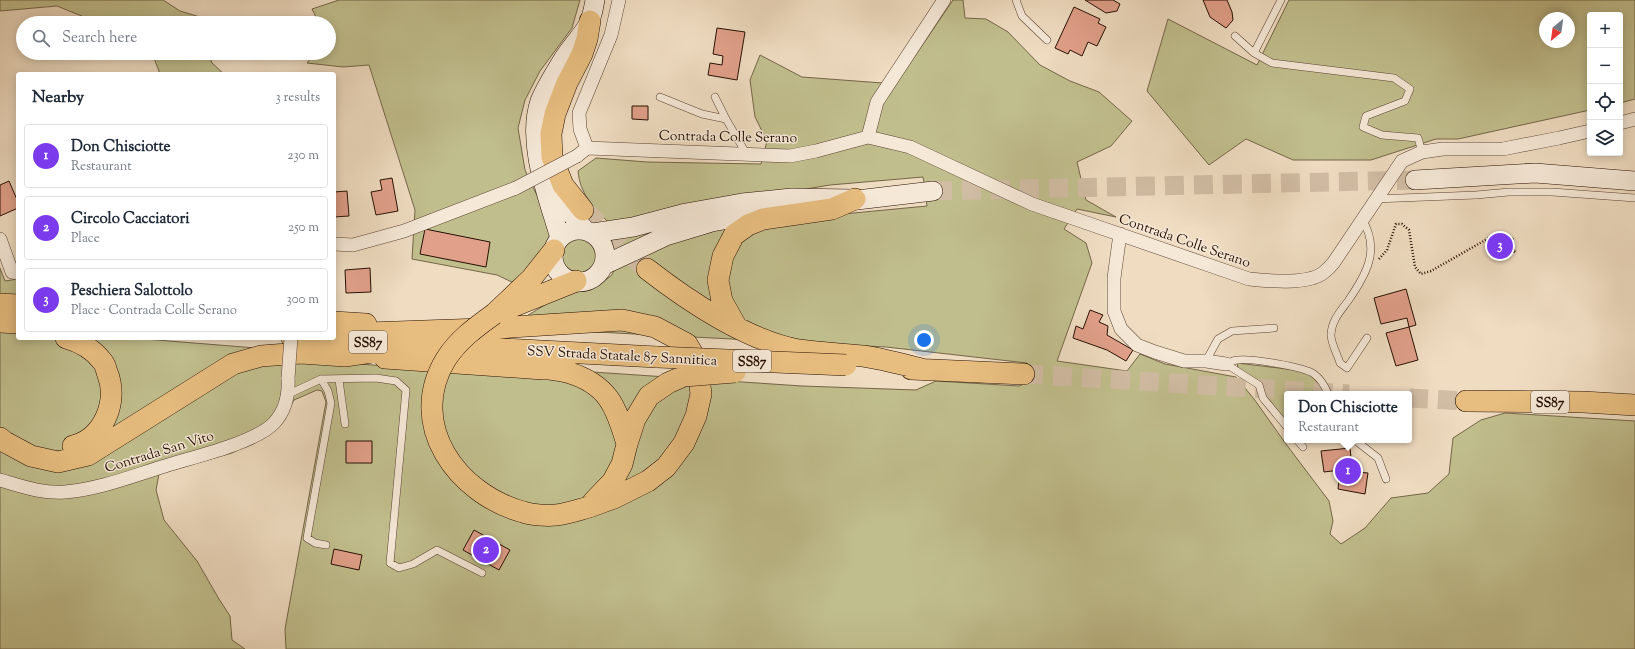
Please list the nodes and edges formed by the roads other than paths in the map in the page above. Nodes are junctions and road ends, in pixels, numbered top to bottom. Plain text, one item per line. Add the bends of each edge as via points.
1 (594, 0) edge
2 (619, 0) edge
3 (944, 0) edge
4 (1016, 0) edge
5 (1281, 0) edge
6 (590, 22) junction
7 (1235, 36) dead end
8 (1047, 40) dead end
9 (1254, 53) junction
10 (715, 96) dead end
11 (660, 97) dead end
12 (726, 119) junction
13 (1635, 119) edge
14 (1623, 122) edge
15 (1587, 131) edge
16 (868, 137) junction
17 (582, 152) junction
18 (1422, 152) junction
19 (747, 155) junction
20 (1415, 180) tunnel mouth
21 (1635, 181) edge
22 (544, 182) junction
23 (933, 191) tunnel mouth
24 (1635, 198) edge
25 (854, 199) junction
26 (1375, 199) junction
27 (1362, 219) junction
28 (587, 224) junction
29 (1120, 234) junction
30 (0, 239) edge
31 (336, 244) edge
32 (557, 244) junction
33 (604, 265) junction
34 (647, 269) tunnel mouth
35 (16, 273) edge
36 (576, 282) junction
37 (0, 304) edge
38 (494, 314) junction
39 (12, 320) edge
40 (336, 322) edge
41 (736, 326) junction
42 (1274, 328) dead end
43 (336, 338) edge
44 (476, 338) junction
45 (1367, 338) dead end
46 (336, 339) edge
47 (71, 340) edge
48 (291, 340) edge
49 (418, 345) junction
50 (344, 356) junction
51 (1206, 361) junction
52 (1226, 364) junction
53 (846, 365) junction
54 (542, 369) junction
55 (926, 370) junction
56 (1024, 374) tunnel mouth
57 (321, 379) junction
58 (339, 380) junction
59 (1327, 391) edge
60 (289, 394) junction
61 (1466, 401) tunnel mouth
62 (1635, 405) edge
63 (1284, 423) edge
64 (0, 424) edge
65 (345, 424) dead end
66 (0, 438) edge
67 (1300, 443) edge
68 (1359, 443) edge
69 (627, 444) junction
70 (1303, 447) dead end
71 (1386, 479) dead end
72 (0, 480) edge
73 (589, 507) junction
74 (326, 545) dead end
75 (482, 573) dead end

1 - 6 main road
2 - 17 street via 611,35 579,113
3 - 16 street via 877,102
4 - 8 lane via 1022,16
5 - 9 lane
6 - 22 main road via 563,58 540,102 535,126
6 - 28 main road via 582,54 567,83 555,114 551,134 552,157 563,185
7 - 9 lane
9 - 18 lane via 1272,64 1394,78 1410,89 1405,101 1366,116 1363,127 1382,135 1418,138
10 - 12 lane
11 - 12 lane via 702,114
12 - 19 lane
13 - 14 street
15 - 18 street, Contrada Colle Serano via 1504,149 1443,149
16 - 19 street, Contrada Colle Serano via 790,156
16 - 29 street, Contrada Colle Serano via 910,147 1032,204
17 - 19 street, Contrada Colle Serano
17 - 31 street, Contrada Colle Serano, bridge via 516,188 404,231 353,245
18 - 26 street, Contrada Colle Serano via 1402,161
20 - 21 main road via 1535,173
22 - 28 main road via 564,208
22 - 32 main road
23 - 25 main road
24 - 26 lane via 1552,192 1509,192 1476,196
25 - 28 main road via 792,198 742,203 686,213 633,227
25 - 33 main road via 712,222 666,236
25 - 41 main road via 832,209 763,219 734,235 723,256 718,280 722,301
26 - 27 street, Contrada Colle Serano
27 - 29 street, Contrada Colle Serano via 1334,262 1322,274 1309,279 1278,282 1249,279
27 - 45 lane via 1371,243 1371,261 1361,281 1335,317 1330,335 1340,363 1348,368
28 - 32 main road via 572,231
28 - 33 main road via 604,247
29 - 51 street via 1114,285 1114,312 1121,330 1137,345 1155,352 1184,361
30 - 35 street via 12,272
32 - 36 main road via 553,258 556,266 560,274
32 - 38 main road via 531,279
33 - 36 main road via 590,280
34 - 41 main road via 677,293
36 - 38 main road
37 - 39 main road
38 - 73 main road, bridge via 458,344 446,359 437,377 431,401 433,427 440,446 467,482 490,499 524,512 556,515
40 - 44 main road
41 - 55 main road via 762,339 799,350 865,356
42 - 51 lane via 1232,331 1218,339
43 - 44 main road via 368,333
44 - 49 main road, SSV Strada Statale 87 Sannitica / SS87
44 - 53 main road, SSV Strada Statale 87 Sannitica / SS87, bridge via 657,357
44 - 54 main road
44 - 73 main road via 622,320 654,327 687,344 697,362 701,394 696,416 684,443 666,467 648,481
46 - 49 main road, SSV Strada Statale 87 Sannitica / SS87
47 - 64 main road via 88,347 103,362 109,377 112,391 110,407 96,434 81,444 53,450 20,438
48 - 60 street, Contrada San Vito, bridge
49 - 50 main road
50 - 54 main road
50 - 66 main road via 261,356 234,364 88,455 58,462 31,456
51 - 52 street
52 - 59 lane via 1239,360 1284,364 1306,369 1323,382
52 - 63 lane via 1260,385 1264,398
53 - 55 main road, SSV Strada Statale 87 Sannitica / SS87
53 - 69 main road, bridge via 783,373 727,371 684,376 649,396 636,419
54 - 69 main road via 586,378 607,395 619,417
55 - 56 main road, SSV Strada Statale 87 Sannitica / SS87
57 - 58 lane
57 - 60 lane
57 - 74 lane via 331,403 307,538
58 - 65 lane
58 - 75 lane via 376,378 396,381 406,390 390,563 399,568 413,564 437,550
60 - 72 street, Contrada San Vito via 275,422 262,433 236,444 98,487 64,492 36,490
61 - 62 main road, SS87
67 - 70 lane
68 - 71 lane via 1378,458
69 - 73 main road via 622,464 613,481

